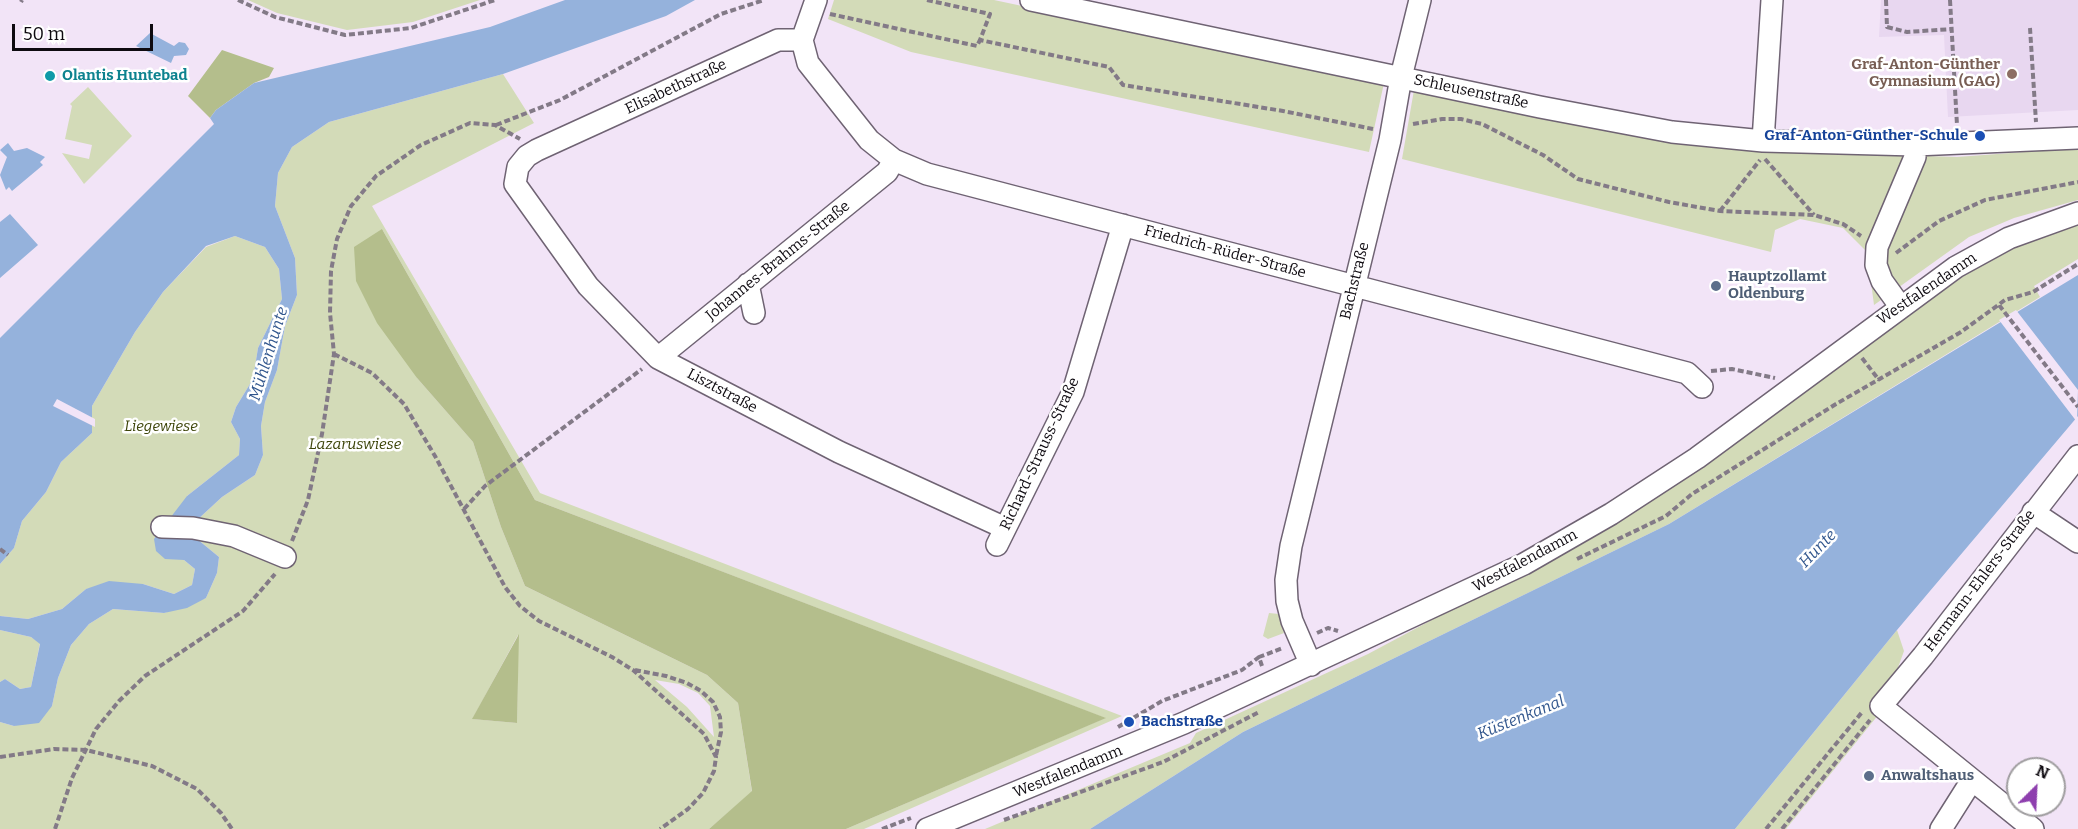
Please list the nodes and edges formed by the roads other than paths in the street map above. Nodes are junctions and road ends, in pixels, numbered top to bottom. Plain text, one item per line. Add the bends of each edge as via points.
1 (1031, 0) edge
2 (1420, 0) edge
3 (1772, 0) edge
4 (814, 5) edge
5 (802, 40) junction
6 (1401, 77) junction
7 (2078, 138) edge
8 (1763, 141) junction
9 (1916, 145) junction
10 (894, 160) junction
11 (518, 167) joint
12 (2078, 213) edge
13 (1123, 225) junction
14 (748, 284) junction
15 (1353, 286) junction
16 (1900, 306) junction
17 (754, 313) dead end
18 (658, 358) junction
19 (1694, 380) road end
20 (2078, 456) edge
21 (2033, 512) junction
22 (162, 527) dead end
23 (1001, 536) joint
24 (2078, 542) edge
25 (285, 557) road end
26 (1311, 665) junction
27 (1972, 780) junction
28 (927, 829) edge
29 (1941, 829) edge
30 (2033, 829) edge

1 - 6 street, Schleusenstraße
2 - 6 street, Bachstraße
3 - 8 street
4 - 5 street
5 - 10 street, Friedrich-Rüder-Straße via 807,63 869,140
5 - 11 street, Elisabethstraße via 778,40 537,150
6 - 8 street, Schleusenstraße via 1672,132
6 - 15 street, Bachstraße via 1390,140
7 - 9 street, Schleusenstraße
8 - 9 street, Schleusenstraße
9 - 16 street via 1915,157 1877,247 1876,265 1882,281
10 - 13 street, Friedrich-Rüder-Straße via 927,174
10 - 14 street, Johannes-Brahms-Straße via 887,172
11 - 18 street, Lisztstraße via 515,184 588,286
12 - 16 street, Westfalendamm via 1981,252
13 - 15 street, Friedrich-Rüder-Straße
13 - 23 street, Richard-Strauss-Straße via 1073,392
14 - 17 street
14 - 18 street, Johannes-Brahms-Straße
15 - 19 street, Friedrich-Rüder-Straße
15 - 26 street, Bachstraße via 1286,580 1292,621
16 - 26 street, Westfalendamm via 1697,458 1611,514 1524,564
18 - 23 street, Lisztstraße
20 - 21 street, Hermann-Ehlers-Straße
21 - 24 street
21 - 27 street, Hermann-Ehlers-Straße via 1881,706
22 - 25 street via 234,536
26 - 28 street, Westfalendamm via 1104,757
27 - 29 street
27 - 30 street

